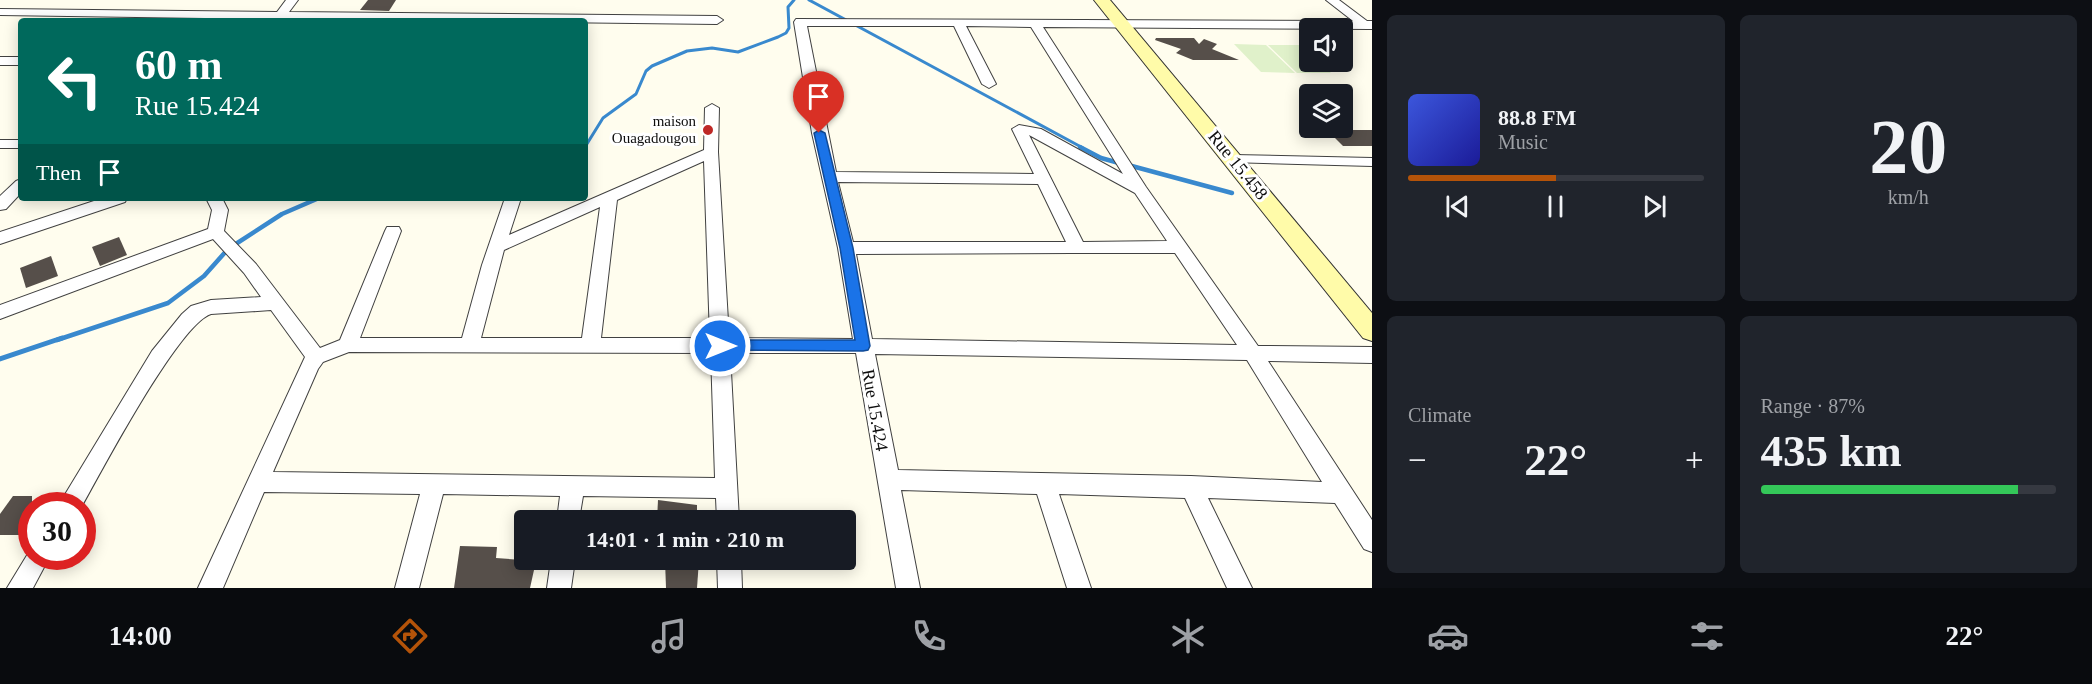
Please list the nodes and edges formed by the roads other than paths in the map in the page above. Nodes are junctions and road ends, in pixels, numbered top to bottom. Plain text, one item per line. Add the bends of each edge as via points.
1 (35, 0) edge
2 (292, 0) edge
3 (1102, 0) edge
4 (1332, 0) edge
5 (0, 12) edge
6 (19, 12) junction
7 (115, 18) edge
8 (278, 18) edge
9 (389, 18) edge
10 (717, 20) dead end
11 (958, 22) junction
12 (1035, 23) junction
13 (1122, 24) junction
14 (0, 26) edge
15 (1370, 27) edge
16 (0, 61) edge
17 (18, 61) edge
18 (989, 84) dead end
19 (712, 108) dead end
20 (0, 144) edge
21 (18, 144) edge
22 (711, 152) junction
23 (1234, 159) junction
24 (1372, 162) edge
25 (829, 177) junction
26 (1042, 179) junction
27 (18, 187) edge
28 (1140, 189) junction
29 (609, 198) junction
30 (110, 201) edge
31 (216, 201) edge
32 (512, 201) edge
33 (0, 205) edge
34 (393, 231) dead end
35 (216, 232) junction
36 (0, 238) edge
37 (499, 246) junction
38 (1180, 247) junction
39 (846, 248) junction
40 (1078, 249) junction
41 (274, 303) junction
42 (0, 312) edge
43 (1372, 331) edge
44 (348, 345) junction
45 (470, 345) junction
46 (591, 346) junction
47 (720, 346) junction
48 (863, 346) junction
49 (1252, 353) junction
50 (1372, 356) edge
51 (316, 357) junction
52 (887, 480) junction
53 (257, 482) junction
54 (434, 483) junction
55 (1045, 485) junction
56 (573, 486) junction
57 (1191, 486) junction
58 (727, 488) junction
59 (77, 492) edge
60 (1341, 493) junction
61 (569, 510) edge
62 (728, 510) edge
63 (1372, 542) edge
64 (30, 570) edge
65 (562, 570) edge
66 (729, 570) edge
67 (19, 588) edge
68 (210, 588) edge
69 (407, 588) edge
70 (559, 588) edge
71 (730, 588) edge
72 (908, 588) edge
73 (1079, 588) edge
74 (1240, 588) edge

1 - 6 street
2 - 8 street
3 - 13 main road, Rue 15.458
4 - 15 street
5 - 6 street
6 - 7 street
6 - 14 street
9 - 10 street via 458,14
11 - 12 street
11 - 18 street
11 - 25 street, Rue 15.424 via 801,21
12 - 13 street
12 - 28 street
13 - 15 street
13 - 23 main road, Rue 15.458
16 - 17 street
19 - 22 street
20 - 21 street
22 - 29 street
22 - 47 street
23 - 24 street
23 - 43 main road, Rue 15.458
25 - 26 street
25 - 39 street, Rue 15.424
26 - 28 street via 1019,129 1036,132
26 - 40 street
27 - 33 street
28 - 38 street
29 - 37 street
29 - 46 street
30 - 36 street
31 - 35 street via 220,210
32 - 37 street
34 - 44 street
35 - 41 street via 253,272
35 - 42 street
37 - 45 street
38 - 40 street
38 - 49 street
39 - 40 street
39 - 48 street, Rue 15.424
41 - 51 street
41 - 59 street via 212,307 189,319 159,356
44 - 45 street
44 - 51 street
45 - 46 street
46 - 47 street
47 - 48 street
47 - 58 street
48 - 49 street
48 - 52 street, Rue 15.424
49 - 50 street
49 - 60 street
51 - 53 street
52 - 55 street
52 - 72 street, Rue 15.424
53 - 54 street
53 - 68 street
54 - 56 street
54 - 69 street
55 - 57 street
55 - 73 street
56 - 58 street
56 - 61 street
57 - 60 street
57 - 74 street
58 - 62 street
60 - 63 street
64 - 67 street
65 - 70 street
66 - 71 street

